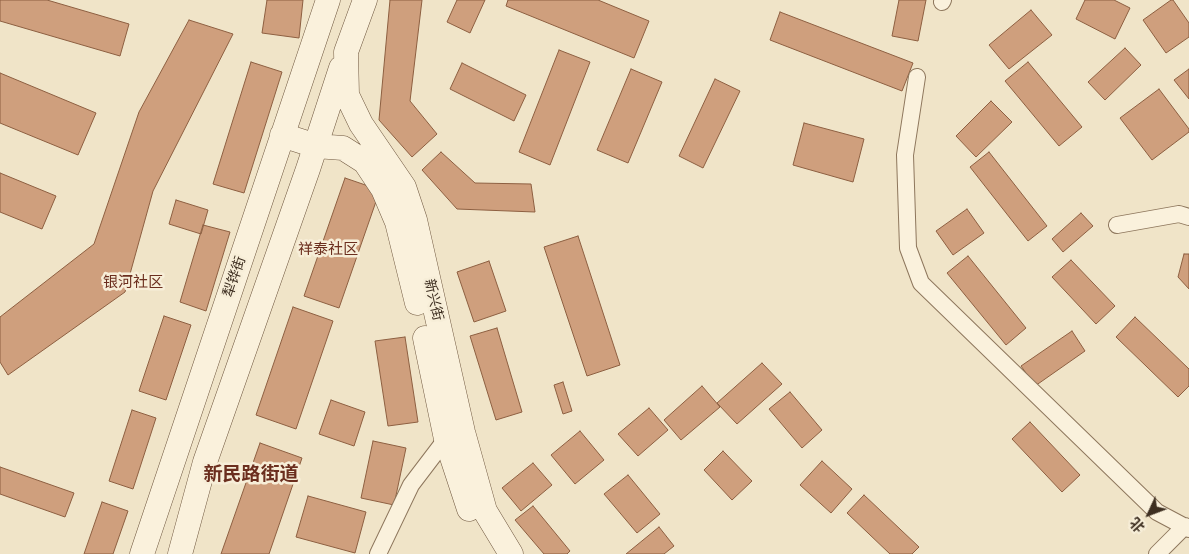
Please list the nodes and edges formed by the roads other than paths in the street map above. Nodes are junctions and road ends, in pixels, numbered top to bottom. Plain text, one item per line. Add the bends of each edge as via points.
1 (310, 0) edge
2 (348, 0) edge
3 (346, 52) junction
4 (304, 70) junction
5 (917, 77) dead end
6 (282, 135) junction
7 (316, 146) junction
8 (1189, 217) edge
9 (1117, 225) dead end
10 (446, 439) junction
11 (1187, 528) edge
12 (142, 554) edge
13 (180, 554) edge
14 (378, 554) edge
15 (493, 554) edge
16 (511, 554) edge
17 (1157, 554) edge

1 - 4 street
2 - 3 street
2 - 4 street, 犁铧街
3 - 7 street
3 - 16 street, 新兴街 via 347,95 361,124 404,187 415,220 463,432 485,511
4 - 6 street, 犁铧街
5 - 11 street via 905,156 908,248 921,283 1157,512
6 - 7 street, 新兴街
6 - 12 street, 犁铧街
7 - 10 street, 新兴街 via 343,148 366,162 383,189 397,222 421,316
7 - 13 street via 206,462
8 - 9 street via 1178,214
10 - 14 street via 411,485
10 - 15 street, 新兴街 via 472,519
11 - 17 street

